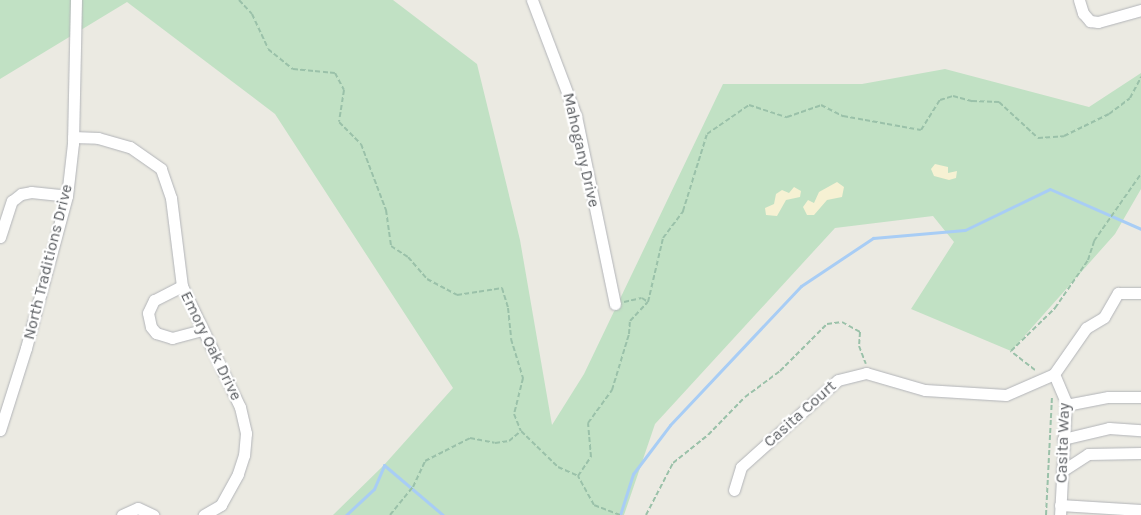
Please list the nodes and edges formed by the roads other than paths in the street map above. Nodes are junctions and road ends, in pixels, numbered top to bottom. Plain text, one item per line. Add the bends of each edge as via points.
1 (76, 0) edge
2 (532, 0) edge
3 (1080, 0) edge
4 (1141, 10) edge
5 (73, 137) junction
6 (67, 196) junction
7 (0, 237) edge
8 (182, 286) junction
9 (1141, 293) edge
10 (615, 304) road end
11 (202, 330) junction
12 (1054, 374) junction
13 (1141, 398) edge
14 (1066, 405) junction
15 (0, 430) edge
16 (1141, 430) edge
17 (1063, 439) junction
18 (1141, 453) edge
19 (1062, 471) junction
20 (734, 490) dead end
21 (1060, 510) edge
22 (1141, 510) edge
23 (122, 515) edge
24 (153, 515) edge
25 (204, 515) edge

1 - 5 street, North Traditions Drive
2 - 10 street, Mahogany Drive via 574,108
3 - 4 street via 1083,13 1090,21 1098,22
5 - 6 street, North Traditions Drive
5 - 8 street, Emory Oak Drive via 98,138 130,147 161,169 171,198
6 - 7 street via 21,194 12,201
6 - 15 street, North Traditions Drive
8 - 11 street, Emory Oak Drive
8 - 11 street via 154,300 148,313 151,327 156,333 172,338
9 - 12 street, Casita Court via 1118,293 1104,317 1086,328
11 - 25 street, Emory Oak Drive via 240,407 246,433 238,474 221,504
12 - 14 street, Casita Way via 1063,389
12 - 20 street, Casita Court via 1006,395 925,390 868,373 850,375 838,380 741,467
13 - 14 street via 1108,397
14 - 17 street, Casita Way
16 - 17 street via 1109,428
17 - 19 street, Casita Way
18 - 19 street via 1088,454
19 - 21 street, Casita Way
21 - 22 street
23 - 24 street via 138,508

